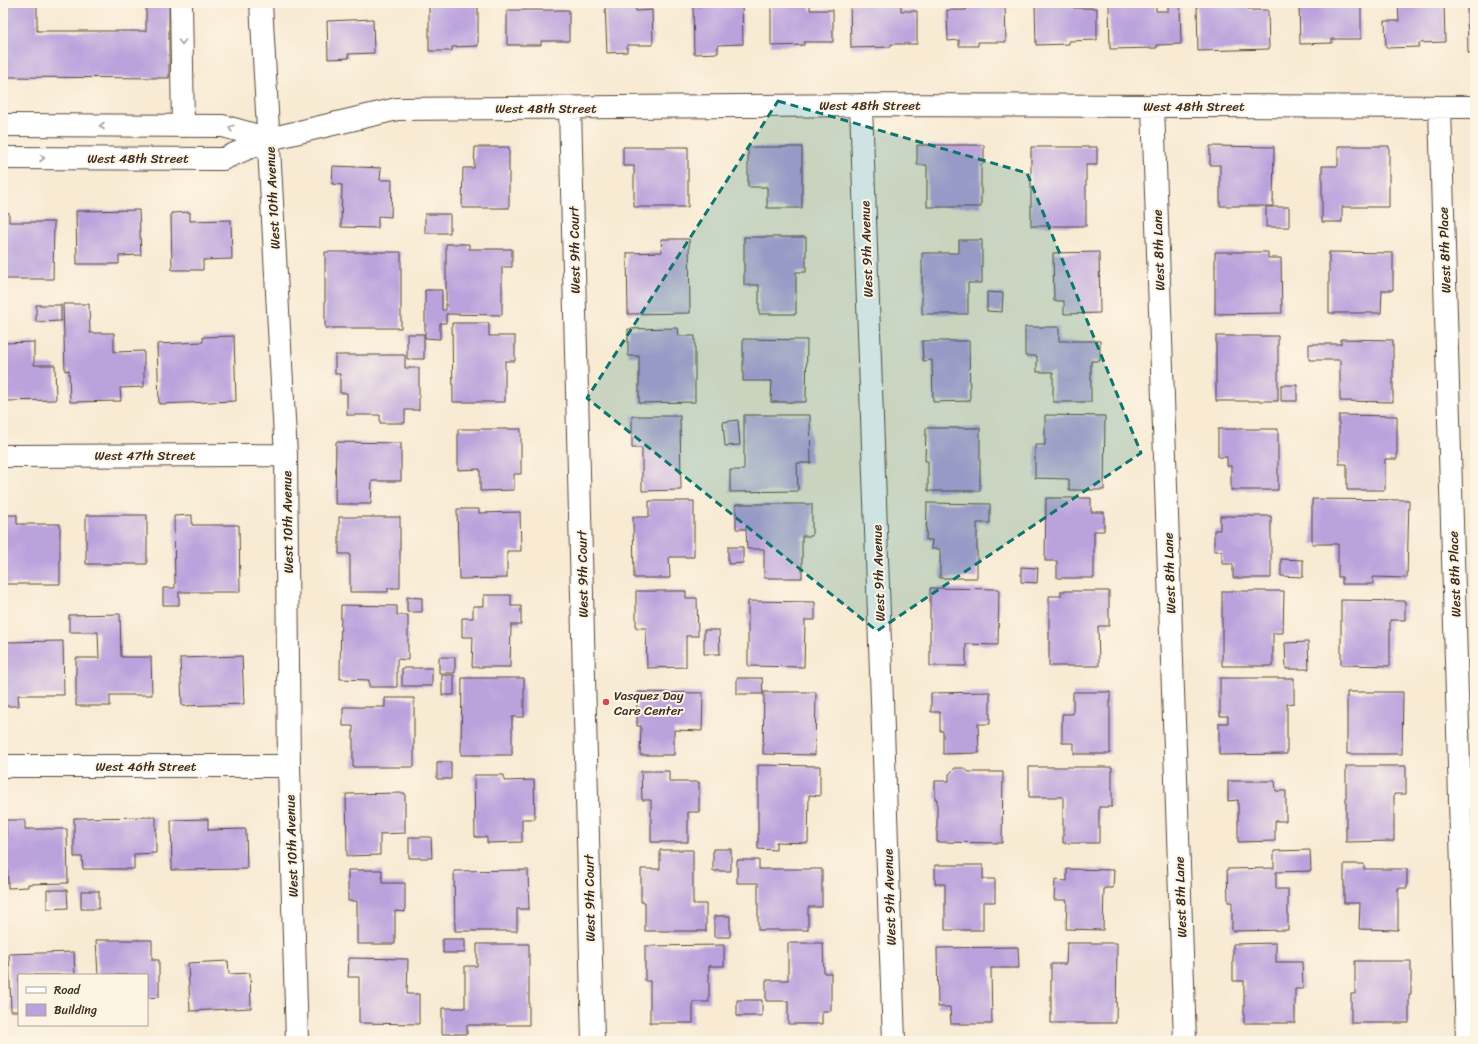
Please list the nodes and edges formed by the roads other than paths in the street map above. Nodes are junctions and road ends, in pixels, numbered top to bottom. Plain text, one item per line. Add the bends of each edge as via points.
1 (181, 3) edge
2 (261, 3) edge
3 (862, 104) junction
4 (1153, 106) junction
5 (1475, 107) edge
6 (570, 108) junction
7 (1440, 108) junction
8 (3, 125) edge
9 (183, 126) junction
10 (269, 139) junction
11 (3, 158) edge
12 (286, 455) junction
13 (3, 456) edge
14 (3, 766) edge
15 (289, 766) junction
16 (297, 1041) edge
17 (593, 1041) edge
18 (894, 1041) edge
19 (1185, 1041) edge
20 (1467, 1041) edge

1 -> 9 street
2 - 10 street, West 10th Avenue
3 - 4 street, West 48th Street
3 - 6 street, West 48th Street
3 - 18 street, West 9th Avenue
4 - 7 street, West 48th Street
4 - 19 street, West 8th Lane
5 - 7 street, West 48th Street
6 - 10 street, West 48th Street via 397,109
6 - 17 street, West 9th Court
7 - 20 street, West 8th Place
9 -> 8 street, West 48th Street
10 -> 9 street, West 48th Street via 223,126
11 -> 10 street, West 48th Street via 223,159
10 - 12 street, West 10th Avenue
12 - 13 street, West 47th Street
12 - 15 street, West 10th Avenue
14 - 15 street, West 46th Street
15 - 16 street, West 10th Avenue

